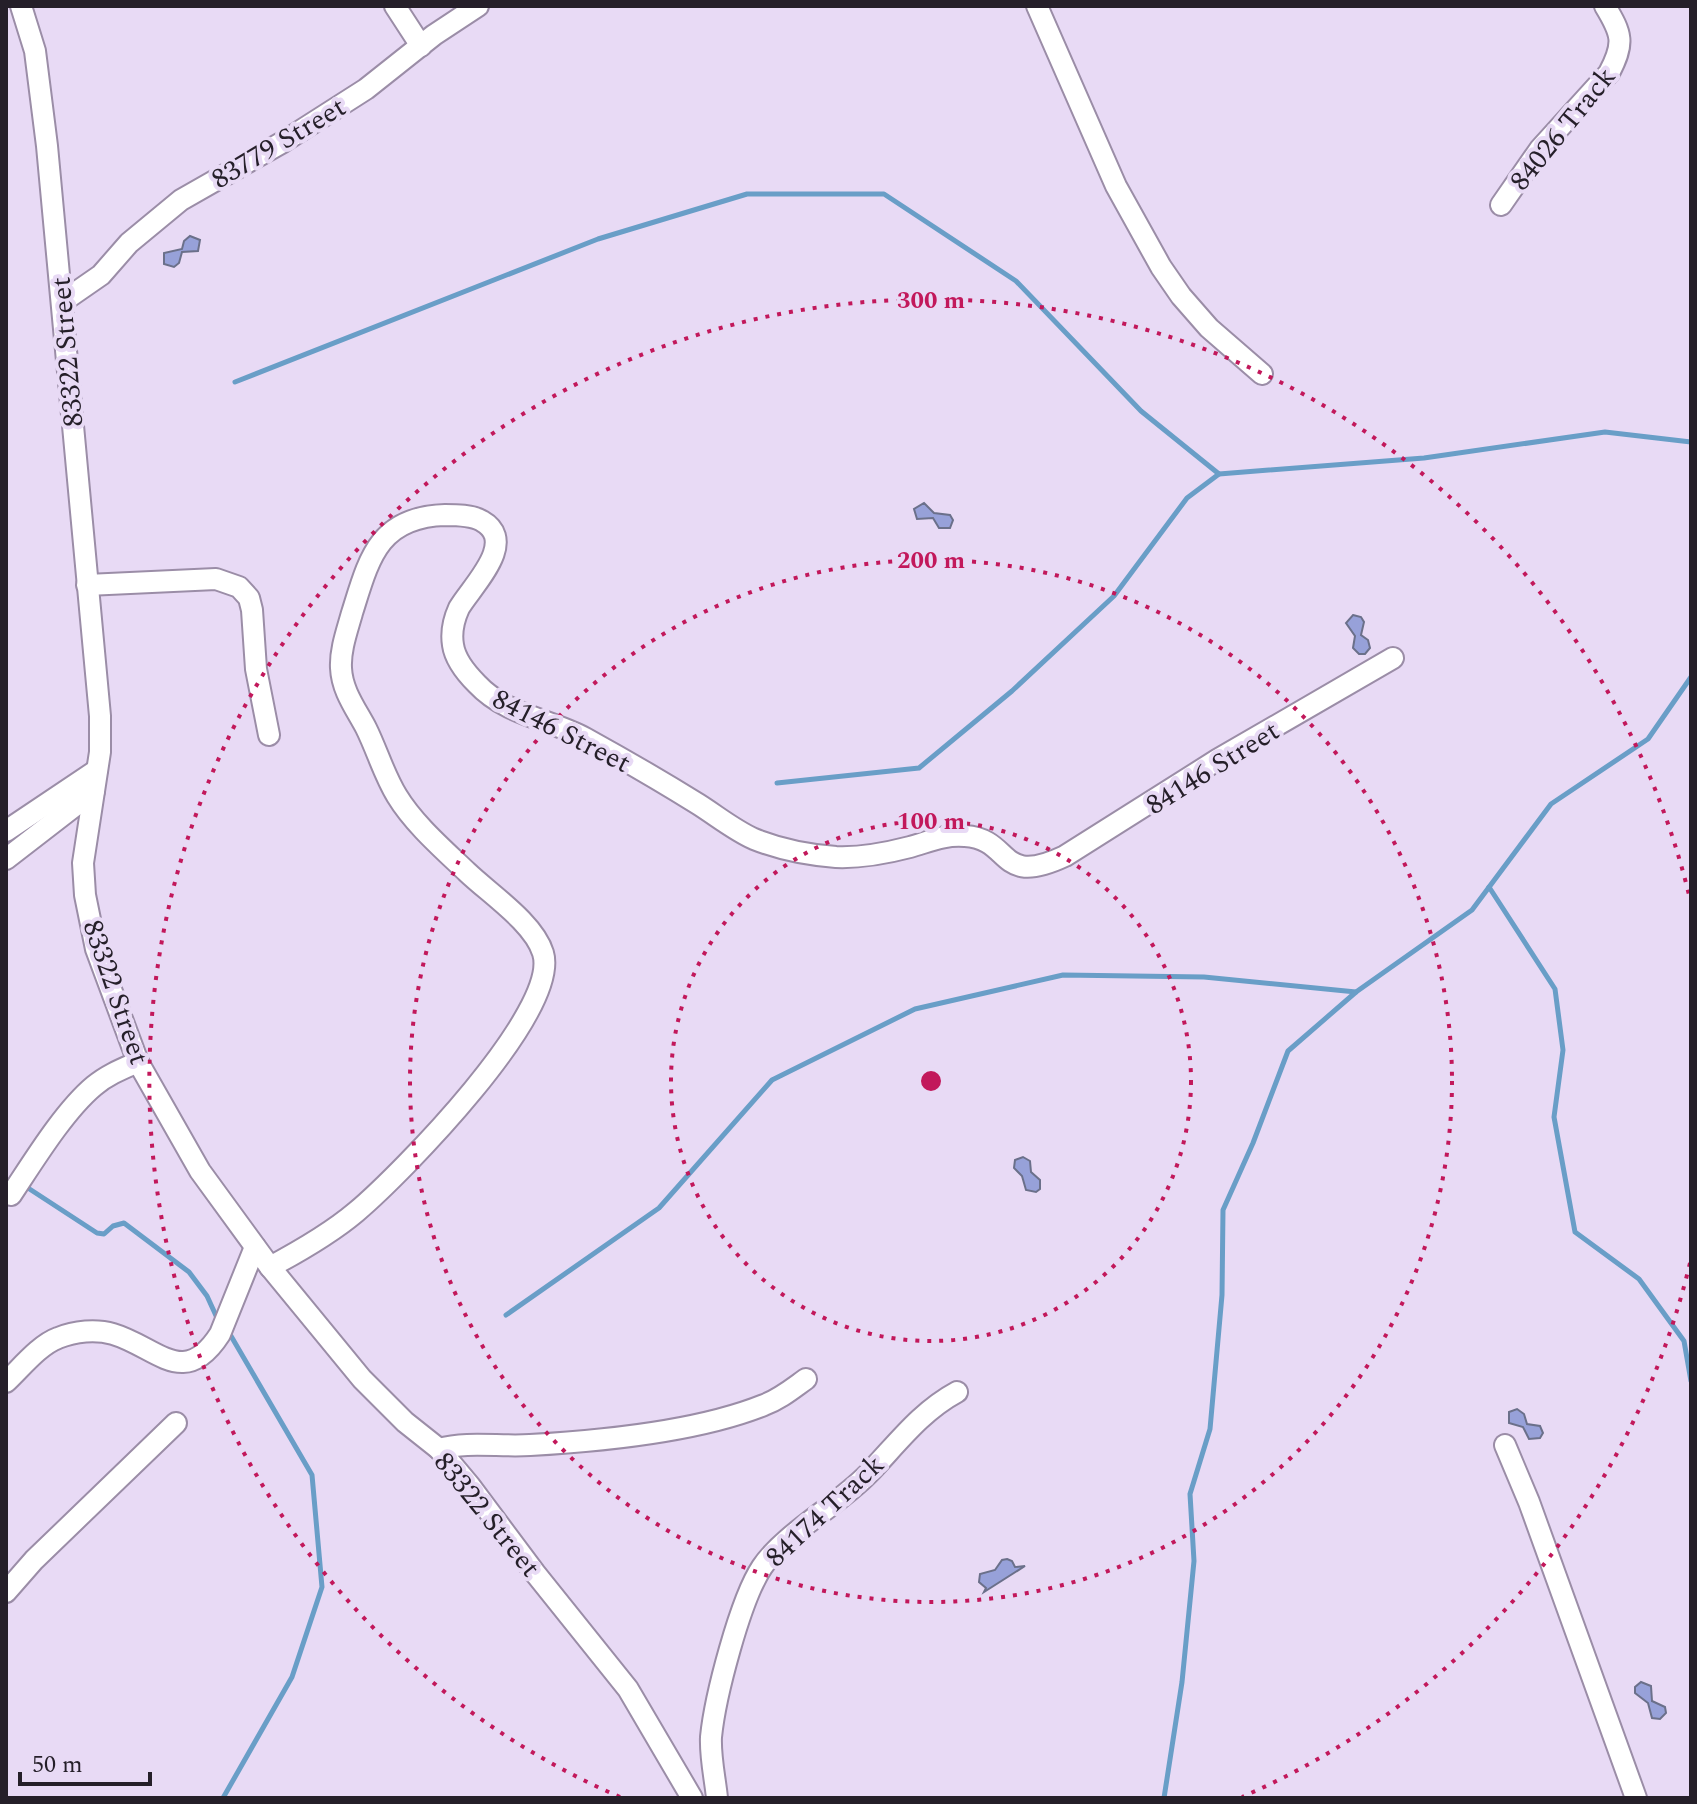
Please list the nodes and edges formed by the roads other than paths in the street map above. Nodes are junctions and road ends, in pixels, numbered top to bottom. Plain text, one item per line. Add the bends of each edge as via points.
1 (21, 6) edge
2 (395, 6) edge
3 (478, 6) edge
4 (1037, 6) edge
5 (1605, 6) edge
6 (421, 46) junction
7 (1501, 205) dead end
8 (62, 302) junction
9 (1262, 374) dead end
10 (87, 585) junction
11 (1393, 658) dead end
12 (269, 735) dead end
13 (95, 781) junction
14 (6, 831) edge
15 (6, 859) edge
16 (138, 1062) junction
17 (11, 1195) dead end
18 (255, 1247) junction
19 (270, 1267) junction
20 (806, 1379) dead end
21 (6, 1382) edge
22 (957, 1392) dead end
23 (176, 1423) dead end
24 (1505, 1445) dead end
25 (439, 1449) junction
26 (6, 1592) edge
27 (692, 1798) edge
28 (717, 1798) edge
29 (1636, 1798) edge

1 - 8 street, 83322 Street via 35,51
2 - 6 street
3 - 6 street, 83779 Street
4 - 9 street via 1116,186 1161,267 1209,328
5 - 7 street, 84026 Track via 1621,34 1617,59 1540,149
6 - 8 street, 83779 Street via 366,89 181,200 129,243 101,275
8 - 10 street, 83322 Street
10 - 12 street via 216,579 239,587 252,610
10 - 13 street, 83322 Street via 100,716
11 - 19 street, 84146 Street via 1045,866 1013,864 985,842 963,836 852,857 808,853 746,835 593,743 505,707 486,693 455,653 453,633 459,609 495,551 492,530 480,520 452,515 399,525 382,539 367,565 342,658 345,690 406,809 533,933 546,963 528,1015 433,1138 355,1213
13 - 14 street
13 - 15 street
13 - 16 street, 83322 Street via 83,863 85,895 96,949
16 - 17 street via 92,1088
16 - 18 street, 83322 Street via 200,1171
18 - 19 street, 83322 Street
18 - 21 street via 220,1334 189,1362 174,1363 113,1334 93,1331 55,1339
19 - 25 street, 83322 Street via 362,1379
20 - 25 street via 766,1404 710,1421 583,1440
22 - 28 street, 84174 Track via 909,1427 842,1498 762,1567 735,1632 711,1736
23 - 26 street
24 - 29 street
25 - 27 street, 83322 Street via 628,1689

